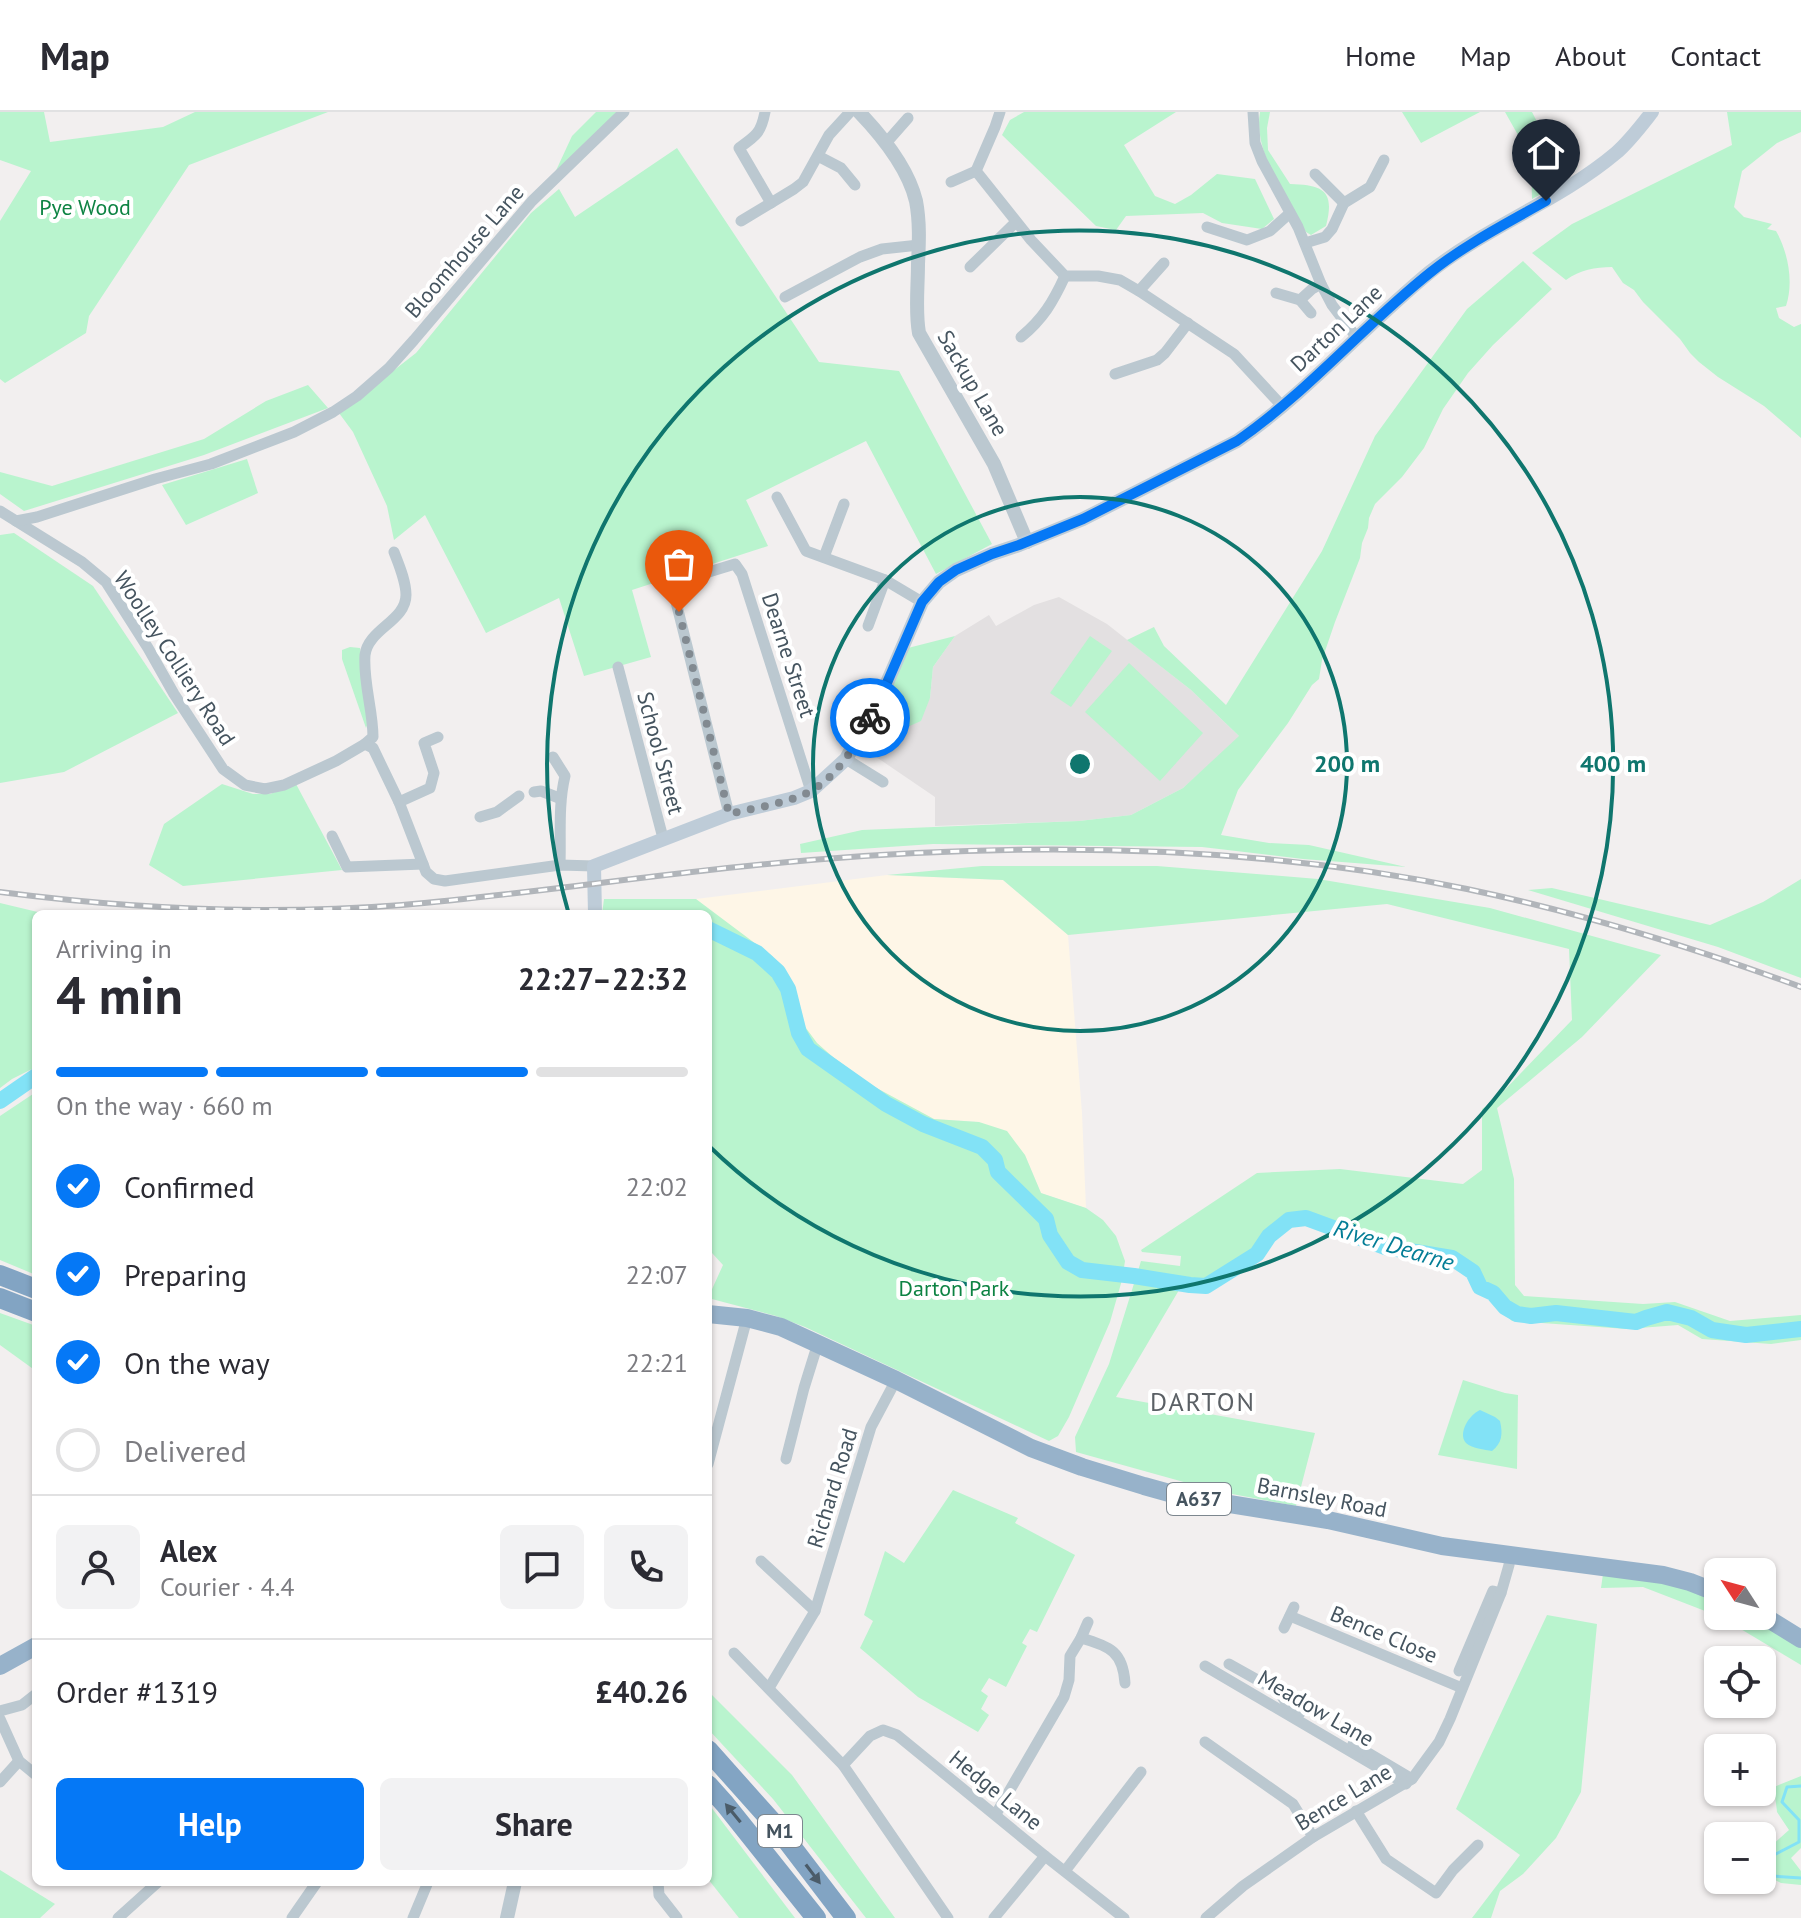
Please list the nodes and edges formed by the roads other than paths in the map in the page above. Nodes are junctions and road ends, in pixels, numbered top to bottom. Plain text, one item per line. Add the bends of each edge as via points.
1 (624, 112) edge
2 (765, 112) edge
3 (850, 112) edge
4 (859, 112) edge
5 (1000, 112) edge
6 (1253, 112) edge
7 (1652, 112) edge
8 (908, 118) dead end
9 (886, 143) junction
10 (818, 156) junction
11 (1384, 160) dead end
12 (976, 171) junction
13 (1315, 174) dead end
14 (951, 182) dead end
15 (855, 185) dead end
16 (771, 203) junction
17 (1344, 203) junction
18 (1290, 213) junction
19 (741, 221) dead end
20 (1016, 222) junction
21 (1207, 227) dead end
22 (1305, 243) junction
23 (919, 245) junction
24 (1164, 263) dead end
25 (970, 267) dead end
26 (1065, 276) junction
27 (1321, 284) junction
28 (1139, 291) junction
29 (1276, 293) dead end
30 (785, 297) dead end
31 (1300, 300) junction
32 (1311, 313) dead end
33 (1188, 323) junction
34 (1021, 337) dead end
35 (1357, 338) junction
36 (1115, 374) dead end
37 (1282, 406) junction
38 (777, 497) dead end
39 (844, 504) dead end
40 (0, 511) edge
41 (16, 521) junction
42 (1027, 542) junction
43 (394, 552) dead end
44 (824, 557) junction
45 (885, 580) junction
46 (922, 602) junction
47 (868, 626) dead end
48 (635, 674) dead end
49 (438, 737) dead end
50 (365, 744) junction
51 (553, 757) dead end
52 (846, 759) junction
53 (883, 782) dead end
54 (811, 791) junction
55 (534, 792) dead end
56 (519, 796) dead end
57 (559, 798) junction
58 (399, 802) junction
59 (729, 814) junction
60 (480, 817) dead end
61 (332, 836) dead end
62 (663, 838) junction
63 (423, 864) junction
64 (560, 865) junction
65 (594, 866) junction
66 (595, 910) edge
67 (0, 1275) edge
68 (32, 1287) edge
69 (0, 1298) edge
70 (32, 1310) edge
71 (712, 1314) edge
72 (747, 1318) junction
73 (818, 1343) junction
74 (896, 1380) junction
75 (712, 1449) edge
76 (786, 1459) dead end
77 (1510, 1554) junction
78 (761, 1561) dead end
79 (1704, 1588) edge
80 (1501, 1593) junction
81 (815, 1611) junction
82 (1088, 1622) dead end
83 (1776, 1624) edge
84 (1284, 1628) dead end
85 (1081, 1638) junction
86 (1801, 1639) edge
87 (32, 1648) edge
88 (734, 1653) dead end
89 (1229, 1664) dead end
90 (0, 1666) edge
91 (1205, 1666) dead end
92 (1459, 1671) dead end
93 (1125, 1683) dead end
94 (769, 1688) junction
95 (1462, 1688) junction
96 (32, 1697) edge
97 (0, 1711) edge
98 (0, 1719) edge
99 (1205, 1742) dead end
100 (712, 1754) edge
101 (19, 1761) junction
102 (843, 1765) junction
103 (32, 1772) edge
104 (1141, 1772) dead end
105 (1409, 1781) junction
106 (0, 1782) edge
107 (712, 1789) edge
108 (1356, 1811) junction
109 (996, 1814) junction
110 (1313, 1837) junction
111 (1478, 1845) dead end
112 (1045, 1856) junction
113 (1065, 1871) junction
114 (154, 1886) edge
115 (314, 1886) edge
116 (426, 1886) edge
117 (514, 1886) edge
118 (658, 1886) edge
119 (118, 1918) edge
120 (292, 1918) edge
121 (413, 1918) edge
122 (507, 1918) edge
123 (677, 1918) edge
124 (816, 1918) edge
125 (846, 1918) edge
126 (948, 1918) edge
127 (994, 1918) edge
128 (1124, 1918) edge
129 (1206, 1918) edge

1 - 41 street, Bloomhouse Lane via 532,201 389,368 357,396 294,432 211,464
2 - 16 street via 762,129 739,148
3 - 10 street
4 - 9 street, Sackup Lane
5 - 12 street
6 - 18 street via 1255,143
7 - 35 main road, Darton Lane via 1595,170 1453,255
8 - 9 street
9 - 23 street, Sackup Lane via 915,198
10 - 15 street via 841,168
10 - 16 street via 803,182
11 - 17 street via 1370,187
12 - 14 street
12 - 20 street
13 - 17 street
16 - 19 street
17 - 22 street via 1325,237
18 - 21 street via 1270,231 1247,240
18 - 22 street
20 - 25 street
20 - 26 street
22 - 27 street
23 - 30 street via 860,257
23 - 42 street, Sackup Lane via 919,333 994,464
24 - 28 street
26 - 28 street via 1120,280
26 - 34 street via 1053,302
27 - 31 street
27 - 35 street
28 - 33 street
29 - 31 street
31 - 32 street
33 - 36 street via 1157,360
33 - 37 street via 1234,354
35 - 37 main road, Darton Lane
37 - 42 main road, Darton Lane via 1219,451
38 - 44 street via 806,551
39 - 44 street
40 - 41 street, Woolley Colliery Road
41 - 50 street, Woolley Colliery Road via 106,582 200,734 234,778 245,785 277,787
42 - 46 main road, Darton Lane via 956,570
43 - 50 street via 406,597 365,655 373,737
44 - 45 street
45 - 46 street
45 - 47 street
46 - 52 main road via 883,692
48 - 62 street, School Street via 619,672
49 - 58 street via 424,743 434,773 430,788
50 - 58 street via 373,748
51 - 57 street via 565,776
52 - 53 street
52 - 54 main road
54 - 59 main road
54 - 59 street, Dearne Street via 735,564 672,586
55 - 57 street
56 - 60 street
57 - 64 street
58 - 63 street
59 - 62 main road
61 - 63 street via 347,867
62 - 65 main road
63 - 64 street via 439,881
64 - 65 street
65 - 66 main road
67 - 68 highway
69 - 70 highway
71 - 72 highway, Barnsley Road / A637
72 - 73 highway, Barnsley Road / A637
72 - 75 street
73 - 74 highway, Barnsley Road / A637
73 - 76 street
74 - 77 highway, Barnsley Road / A637 via 1031,1448 1144,1486 1442,1546
74 - 81 street, Richard Road via 871,1427
77 - 79 highway, Barnsley Road / A637 via 1663,1575
77 - 80 street, Bence Lane
78 - 81 street
80 - 92 street, Bence Lane via 1493,1591
80 - 95 street, Bence Lane
81 - 94 street, Richard Road
82 - 85 street
83 - 86 highway
84 - 95 street, Bence Close via 1292,1611
85 - 93 street via 1121,1659
85 - 109 street via 1070,1656 1064,1697
87 - 90 highway
88 - 94 street
89 - 105 street, Meadow Lane
91 - 105 street, Meadow Lane
94 - 102 street
95 - 105 street, Bence Lane via 1439,1742
96 - 97 street
98 - 101 street
99 - 110 street via 1216,1757 1293,1804
100 -> 125 highway, M1 via 775,1825
101 - 103 street
101 - 106 street
102 - 109 street, Hedge Lane via 870,1736 883,1730 897,1735
102 - 126 street
104 - 113 street
105 - 108 street, Bence Lane
124 -> 107 highway, M1
108 - 110 street, Bence Lane
108 - 111 street via 1386,1859 1436,1893
109 - 112 street, Hedge Lane
110 - 129 street, Bence Lane
112 - 113 street, Hedge Lane
112 - 127 street
113 - 128 street, Hedge Lane
114 - 119 street
115 - 120 street
116 - 121 street
117 - 122 street
118 - 123 street

